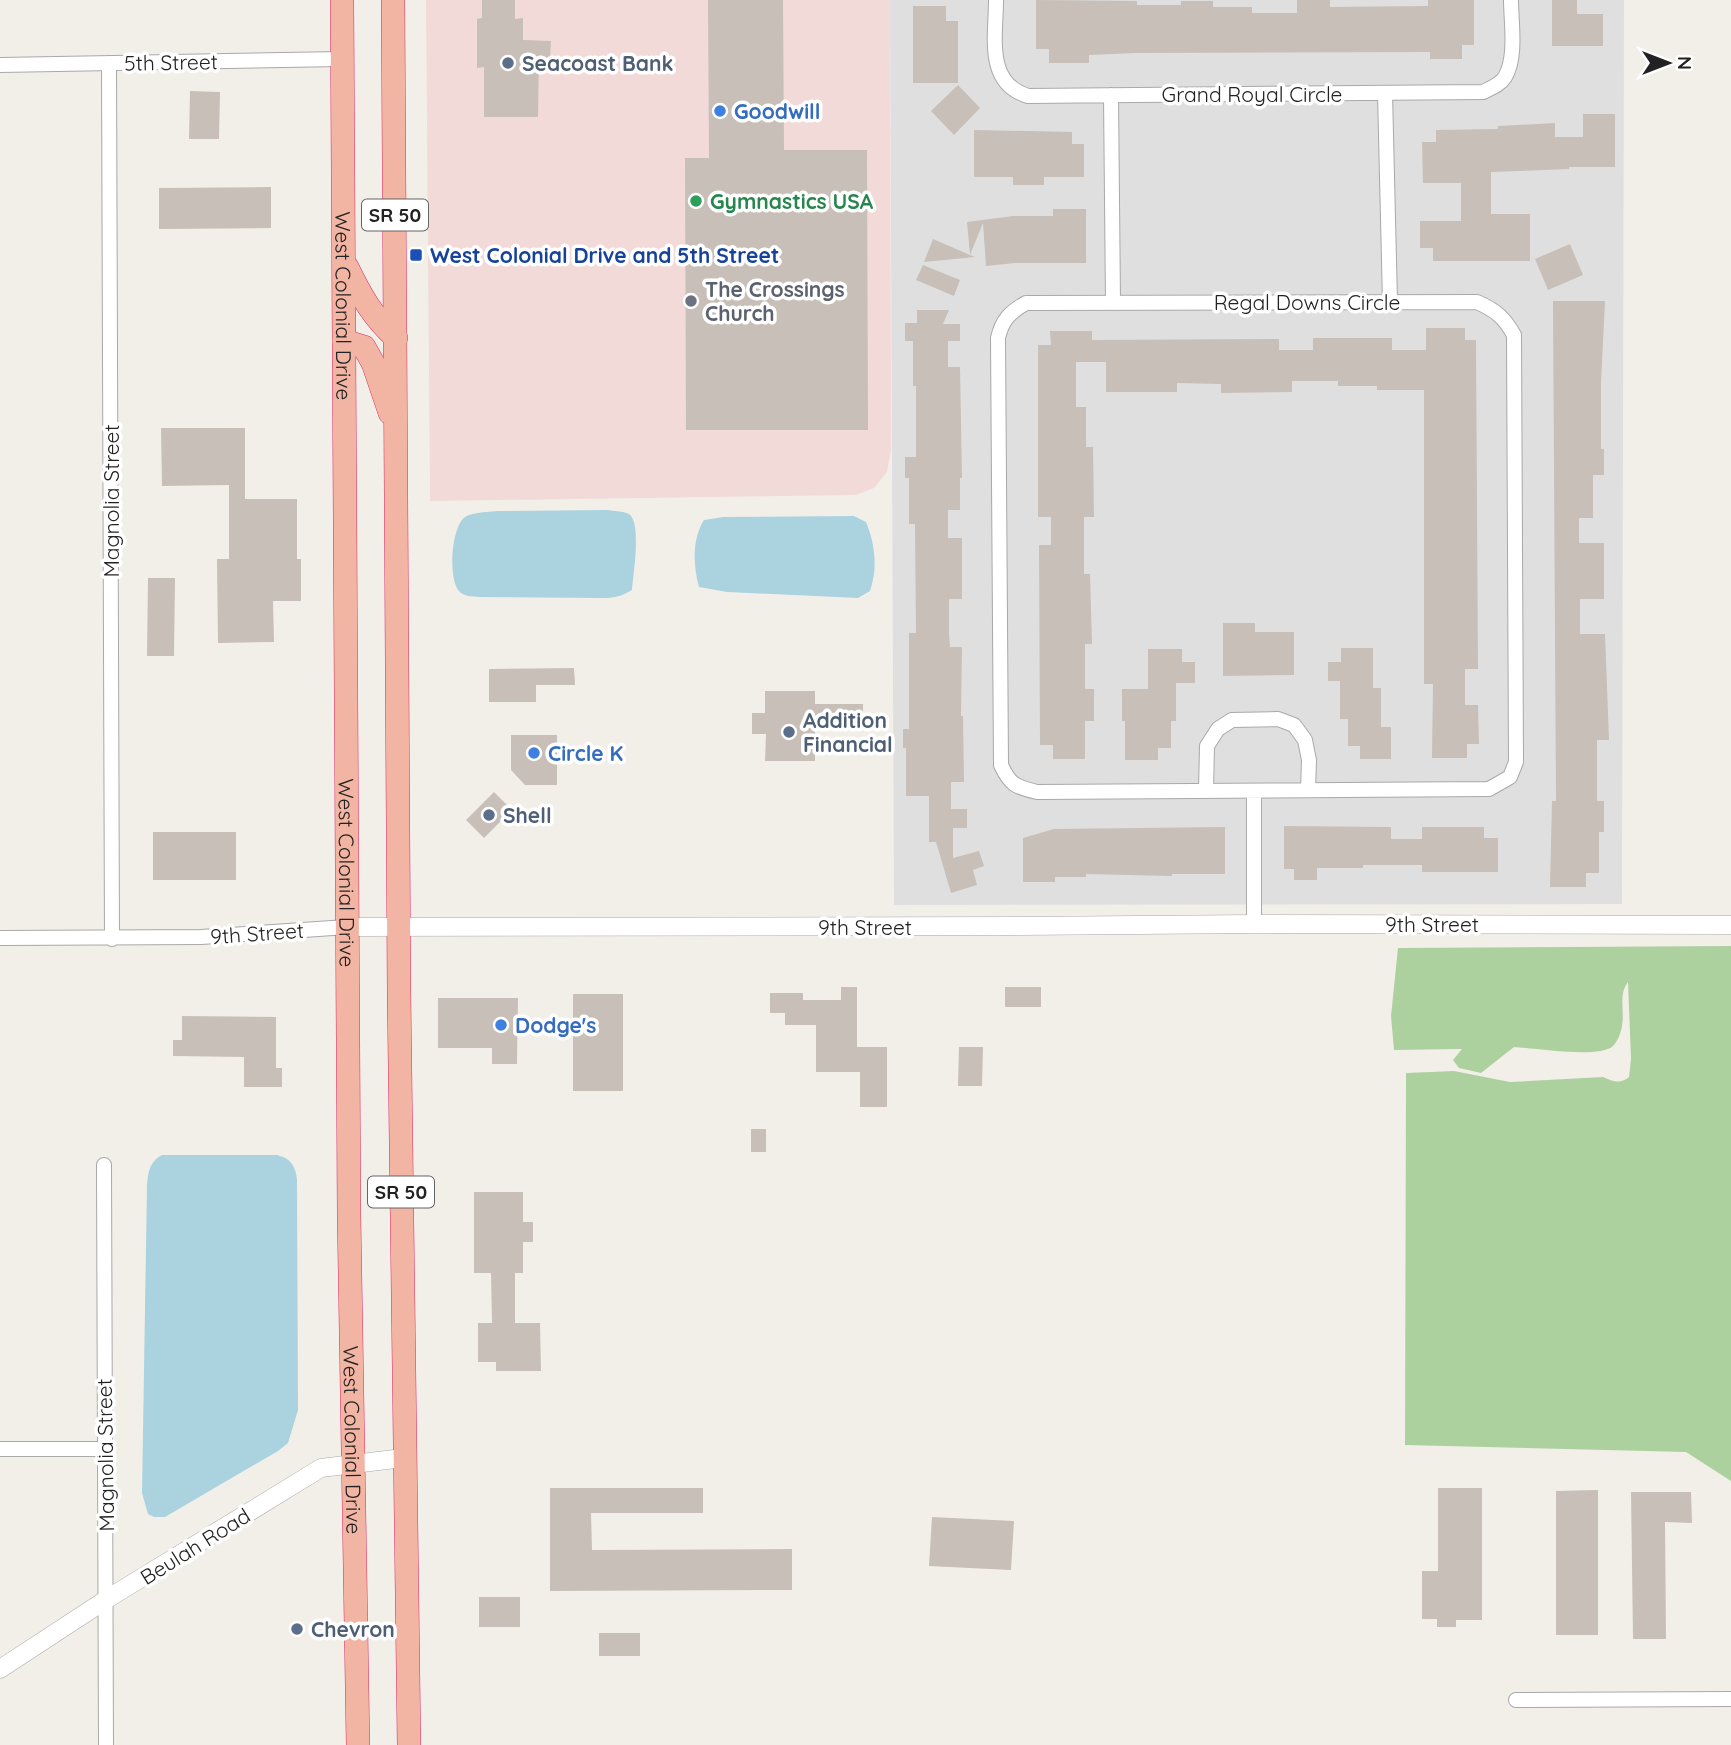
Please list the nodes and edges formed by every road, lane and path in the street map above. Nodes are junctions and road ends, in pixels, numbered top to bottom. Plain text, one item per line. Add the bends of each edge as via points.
1 (342, 0) edge
2 (393, 0) edge
3 (996, 0) edge
4 (1511, 0) edge
5 (342, 59) junction
6 (109, 63) junction
7 (0, 65) edge
8 (1385, 93) junction
9 (1111, 95) junction
10 (344, 261) junction
11 (1390, 302) junction
12 (1113, 303) junction
13 (396, 338) junction
14 (344, 341) junction
15 (396, 430) junction
16 (1308, 790) junction
17 (1206, 791) junction
18 (1254, 791) junction
19 (1254, 924) junction
20 (1731, 925) edge
21 (347, 927) junction
22 (398, 927) junction
23 (0, 938) edge
24 (112, 939) junction
25 (104, 1165) dead end
26 (0, 1450) edge
27 (105, 1450) junction
28 (403, 1458) junction
29 (353, 1464) junction
30 (107, 1599) junction
31 (0, 1669) edge
32 (1731, 1699) edge
33 (1516, 1700) dead end
34 (106, 1745) edge
35 (358, 1745) edge
36 (409, 1745) edge

1 - 5 highway, West Colonial Drive / SR 50
2 - 13 highway, SR 50
3 - 9 street, Grand Royal Circle via 996,65 1014,92 1028,96
4 - 8 street, Grand Royal Circle via 1511,57 1506,76 1496,87 1483,92
5 - 6 street, 5th Street
5 - 10 highway, West Colonial Drive / SR 50
6 - 7 street, 5th Street
6 - 24 street, Magnolia Street
8 - 9 street, Grand Royal Circle
8 - 11 street
9 - 12 street
10 - 13 highway via 365,303
10 - 14 highway, West Colonial Drive / SR 50
11 - 12 street, Regal Downs Circle
11 - 16 street, Regal Downs Circle via 1477,302 1496,310 1514,335 1516,762 1510,777 1489,789
12 - 17 street, Regal Downs Circle via 1026,303 1011,312 998,338 1000,765 1018,788 1037,792
13 - 15 highway, SR 50
14 - 15 highway via 364,347
14 - 21 highway, West Colonial Drive / SR 50
15 - 22 highway, SR 50
16 - 17 street via 1305,740 1294,725 1278,719 1232,720 1218,729 1207,746
16 - 18 street, Regal Downs Circle
17 - 18 street, Regal Downs Circle
18 - 19 street
19 - 20 street, 9th Street
19 - 22 street, 9th Street
21 - 22 street, 9th Street
21 - 24 street, 9th Street
21 - 29 highway, West Colonial Drive / SR 50
22 - 28 highway, SR 50
23 - 24 street, 9th Street
25 - 27 street, Magnolia Street
26 - 27 street
27 - 30 street, Magnolia Street
28 - 29 street, Beulah Road
28 - 36 highway, SR 50
29 - 30 street, Beulah Road via 321,1468
29 - 35 highway, West Colonial Drive / SR 50
30 - 31 street, Beulah Road
30 - 34 street, Magnolia Street
32 - 33 street

